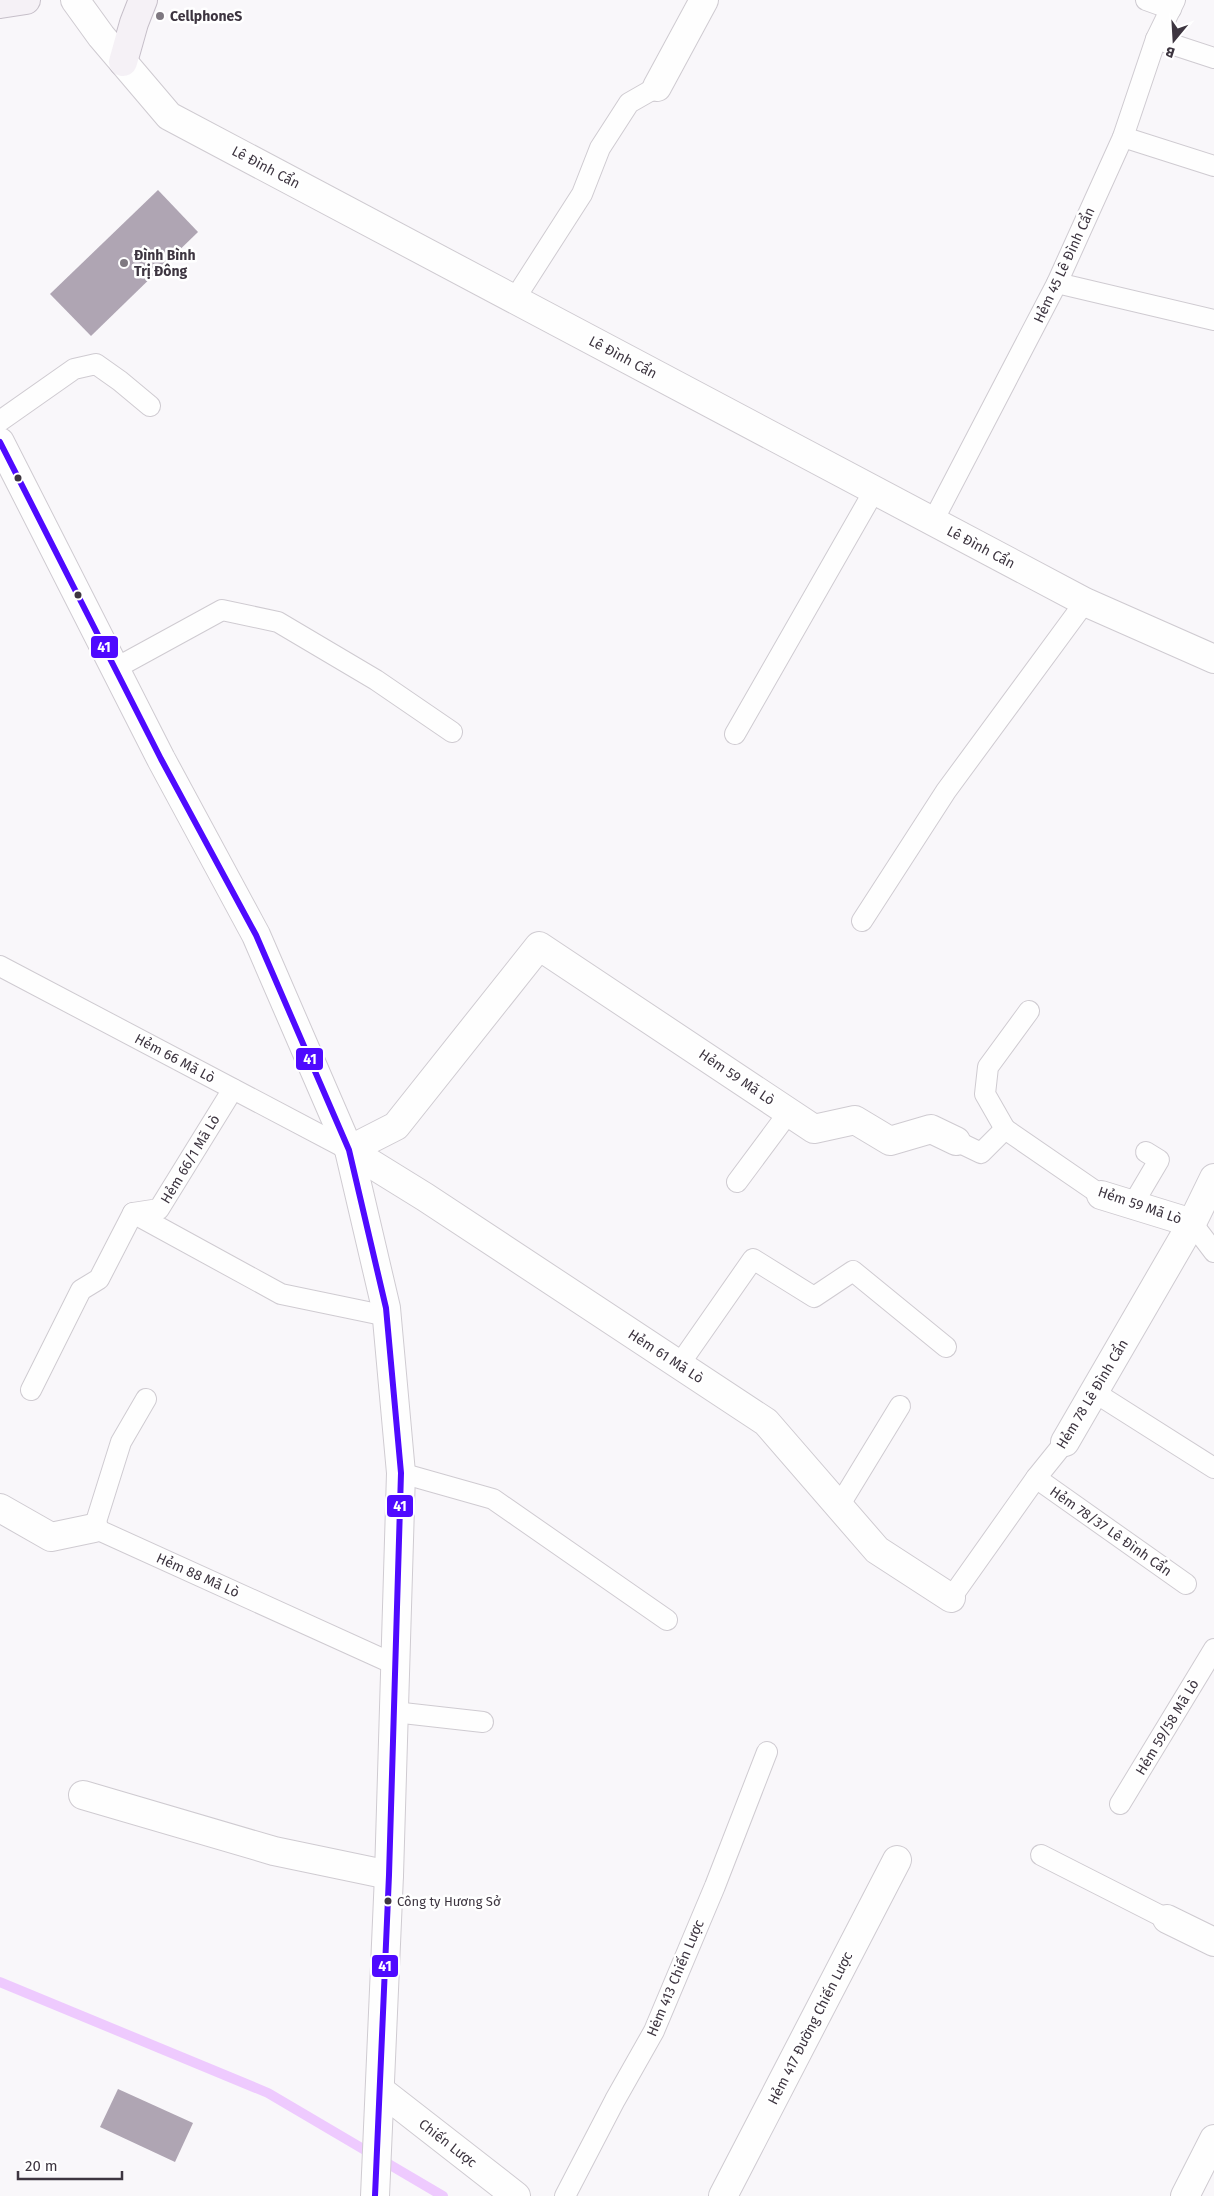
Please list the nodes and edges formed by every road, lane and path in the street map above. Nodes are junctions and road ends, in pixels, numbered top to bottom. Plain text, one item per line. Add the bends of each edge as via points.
1 (26, 0) edge
2 (75, 0) edge
3 (143, 0) edge
4 (704, 0) edge
5 (1146, 0) edge
6 (0, 4) edge
7 (1173, 4) edge
8 (1156, 39) junction
9 (1214, 58) edge
10 (123, 62) junction
11 (657, 87) joint
12 (1123, 137) junction
13 (1214, 166) edge
14 (1058, 283) junction
15 (514, 300) junction
16 (1214, 320) edge
17 (150, 406) dead end
18 (0, 422) edge
19 (0, 442) edge
20 (874, 491) junction
21 (934, 521) junction
22 (1085, 602) junction
23 (1214, 660) edge
24 (116, 668) junction
25 (452, 732) dead end
26 (735, 734) dead end
27 (862, 921) dead end
28 (0, 966) edge
29 (1029, 1011) dead end
30 (233, 1089) junction
31 (789, 1112) junction
32 (1005, 1129) junction
33 (956, 1141) joint
34 (349, 1150) junction
35 (1146, 1152) dead end
36 (1214, 1178) edge
37 (737, 1182) dead end
38 (1101, 1195) joint
39 (1132, 1204) junction
40 (133, 1213) junction
41 (1192, 1223) junction
42 (1214, 1252) edge
43 (387, 1316) junction
44 (946, 1347) dead end
45 (679, 1366) junction
46 (31, 1390) dead end
47 (1094, 1392) junction
48 (146, 1399) dead end
49 (900, 1406) dead end
50 (1065, 1442) joint
51 (1214, 1468) edge
52 (401, 1472) junction
53 (1036, 1478) junction
54 (838, 1506) junction
55 (0, 1508) edge
56 (94, 1528) junction
57 (1186, 1584) dead end
58 (951, 1598) joint
59 (666, 1620) dead end
60 (1214, 1649) edge
61 (396, 1665) junction
62 (394, 1712) junction
63 (483, 1722) dead end
64 (768, 1752) dead end
65 (83, 1795) dead end
66 (1120, 1804) dead end
67 (1041, 1855) dead end
68 (897, 1860) dead end
69 (389, 1875) junction
70 (1166, 1919) joint
71 (1214, 1942) edge
72 (380, 2097) junction
73 (1214, 2140) edge
74 (375, 2196) edge
75 (516, 2196) edge
76 (565, 2196) edge
77 (723, 2196) edge
78 (1185, 2196) edge

1 - 6 main road
2 - 10 street, Lê Đình Cẩn
3 - 10 main road
4 - 11 street
5 - 7 lane
7 - 8 lane, Hẻm 45 Lê Đình Cẩn
8 - 9 lane
8 - 12 lane, Hẻm 45 Lê Đình Cẩn
10 - 15 street, Lê Đình Cẩn via 168,116
11 - 15 lane via 630,103 600,148 582,194
12 - 13 lane
12 - 14 lane, Hẻm 45 Lê Đình Cẩn
14 - 16 lane
14 - 21 lane, Hẻm 45 Lê Đình Cẩn
15 - 20 street, Lê Đình Cẩn
17 - 18 lane via 96,364 74,369
19 - 24 street
20 - 21 street, Lê Đình Cẩn
20 - 26 lane
21 - 22 street, Lê Đình Cẩn
22 - 23 street, Lê Đình Cẩn
22 - 27 lane via 946,791
24 - 25 lane via 222,610 278,622 376,680
24 - 34 street via 256,935
28 - 30 lane, Hẻm 66 Mã Lò
29 - 32 lane via 988,1067 985,1094
30 - 34 lane, Hẻm 66 Mã Lò
30 - 40 lane, Hẻm 66/1 Mã Lò via 159,1209
31 - 33 street, Hẻm 59 Mã Lò via 814,1129 855,1120 890,1141 931,1129
31 - 34 street, Hẻm 59 Mã Lò via 539,946 396,1126
31 - 37 lane
32 - 33 lane, Hẻm 59 Mã Lò via 981,1153
32 - 38 lane, Hẻm 59 Mã Lò
34 - 43 street
34 - 45 street, Hẻm 61 Mã Lò
35 - 39 lane via 1159,1160
36 - 41 street, Hẻm 78 Lê Đình Cẩn
38 - 39 street, Hẻm 59 Mã Lò
39 - 41 street, Hẻm 59 Mã Lò
40 - 43 lane via 281,1294
40 - 46 lane via 99,1279 81,1290
41 - 42 lane
41 - 47 street, Hẻm 78 Lê Đình Cẩn
43 - 52 street
44 - 45 lane via 853,1271 814,1296 753,1259
45 - 54 street, Hẻm 61 Mã Lò via 766,1422
47 - 50 street, Hẻm 78 Lê Đình Cẩn
47 - 51 lane
48 - 56 lane via 121,1442
49 - 54 lane
50 - 53 lane, Hẻm 78 Lê Đình Cẩn
52 - 59 lane via 493,1499
52 - 61 street
53 - 57 lane, Hẻm 78/37 Lê Đình Cẩn
53 - 58 lane, Hẻm 78 Lê Đình Cẩn
54 - 58 street, Hẻm 61 Mã Lò via 877,1550
55 - 56 street via 51,1537
56 - 61 lane, Hẻm 88 Mã Lò
60 - 66 lane, Hẻm 59/58 Mã Lò
61 - 62 street
62 - 63 lane
62 - 69 street
64 - 76 lane, Hėm 413 Chiến Lược via 654,2031
65 - 69 street via 274,1851
67 - 70 lane
68 - 77 street, Hẻm 417 Đường Chiến Lược
69 - 72 street
70 - 71 street
72 - 74 street
72 - 75 street, Chiến Lược
73 - 78 street

